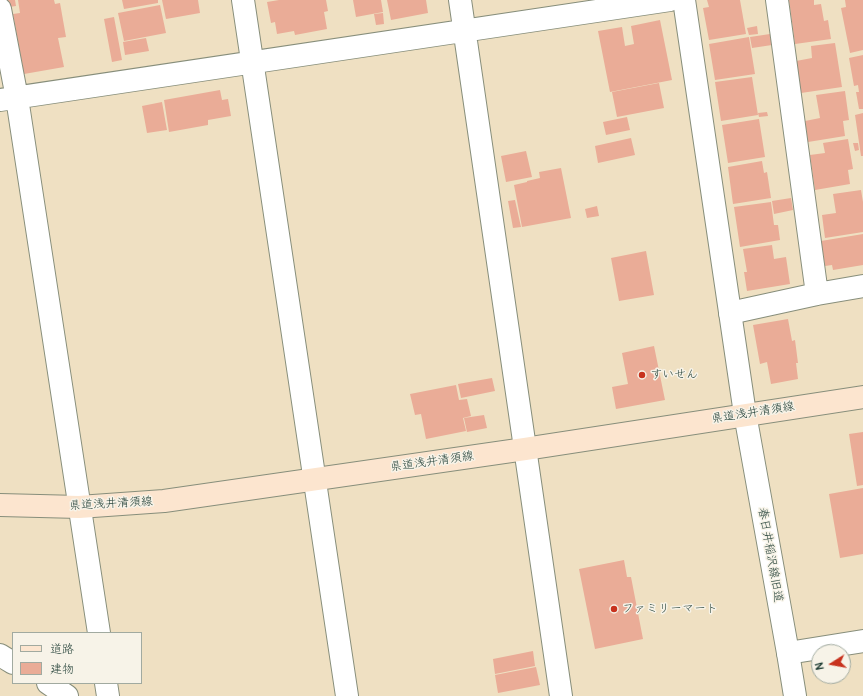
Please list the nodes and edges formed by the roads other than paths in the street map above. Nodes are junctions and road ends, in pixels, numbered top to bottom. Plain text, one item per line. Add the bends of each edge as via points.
1 (242, 0) edge
2 (460, 0) edge
3 (670, 0) edge
4 (684, 0) edge
5 (777, 0) edge
6 (0, 10) edge
7 (464, 31) junction
8 (252, 63) junction
9 (8, 99) edge
10 (863, 286) edge
11 (817, 294) junction
12 (730, 313) junction
13 (863, 397) edge
14 (745, 414) junction
15 (525, 449) junction
16 (314, 479) junction
17 (0, 505) edge
18 (80, 507) junction
19 (99, 632) edge
20 (863, 641) edge
21 (788, 653) junction
22 (0, 655) edge
23 (12, 662) edge
24 (49, 684) edge
25 (106, 684) edge
26 (67, 696) edge
27 (108, 696) edge
28 (347, 696) edge
29 (561, 696) edge
30 (794, 696) edge

1 - 8 street
2 - 7 street
3 - 7 street
4 - 12 street, 春日井稲沢線旧道
5 - 11 street
6 - 9 street
7 - 8 street
7 - 15 street
8 - 9 street
8 - 16 street
9 - 18 street
10 - 11 street
11 - 12 street
12 - 14 street, 春日井稲沢線旧道
13 - 14 main road, 県道浅井清須線
14 - 15 main road, 県道浅井清須線
14 - 21 street, 春日井稲沢線旧道
15 - 16 main road, 県道浅井清須線
15 - 29 street
16 - 18 main road, 県道浅井清須線 via 164,502
16 - 28 street
17 - 18 main road, 県道浅井清須線
18 - 19 street
20 - 21 street
21 - 30 street, 春日井稲沢線旧道
22 - 23 street
24 - 26 street
25 - 27 street

